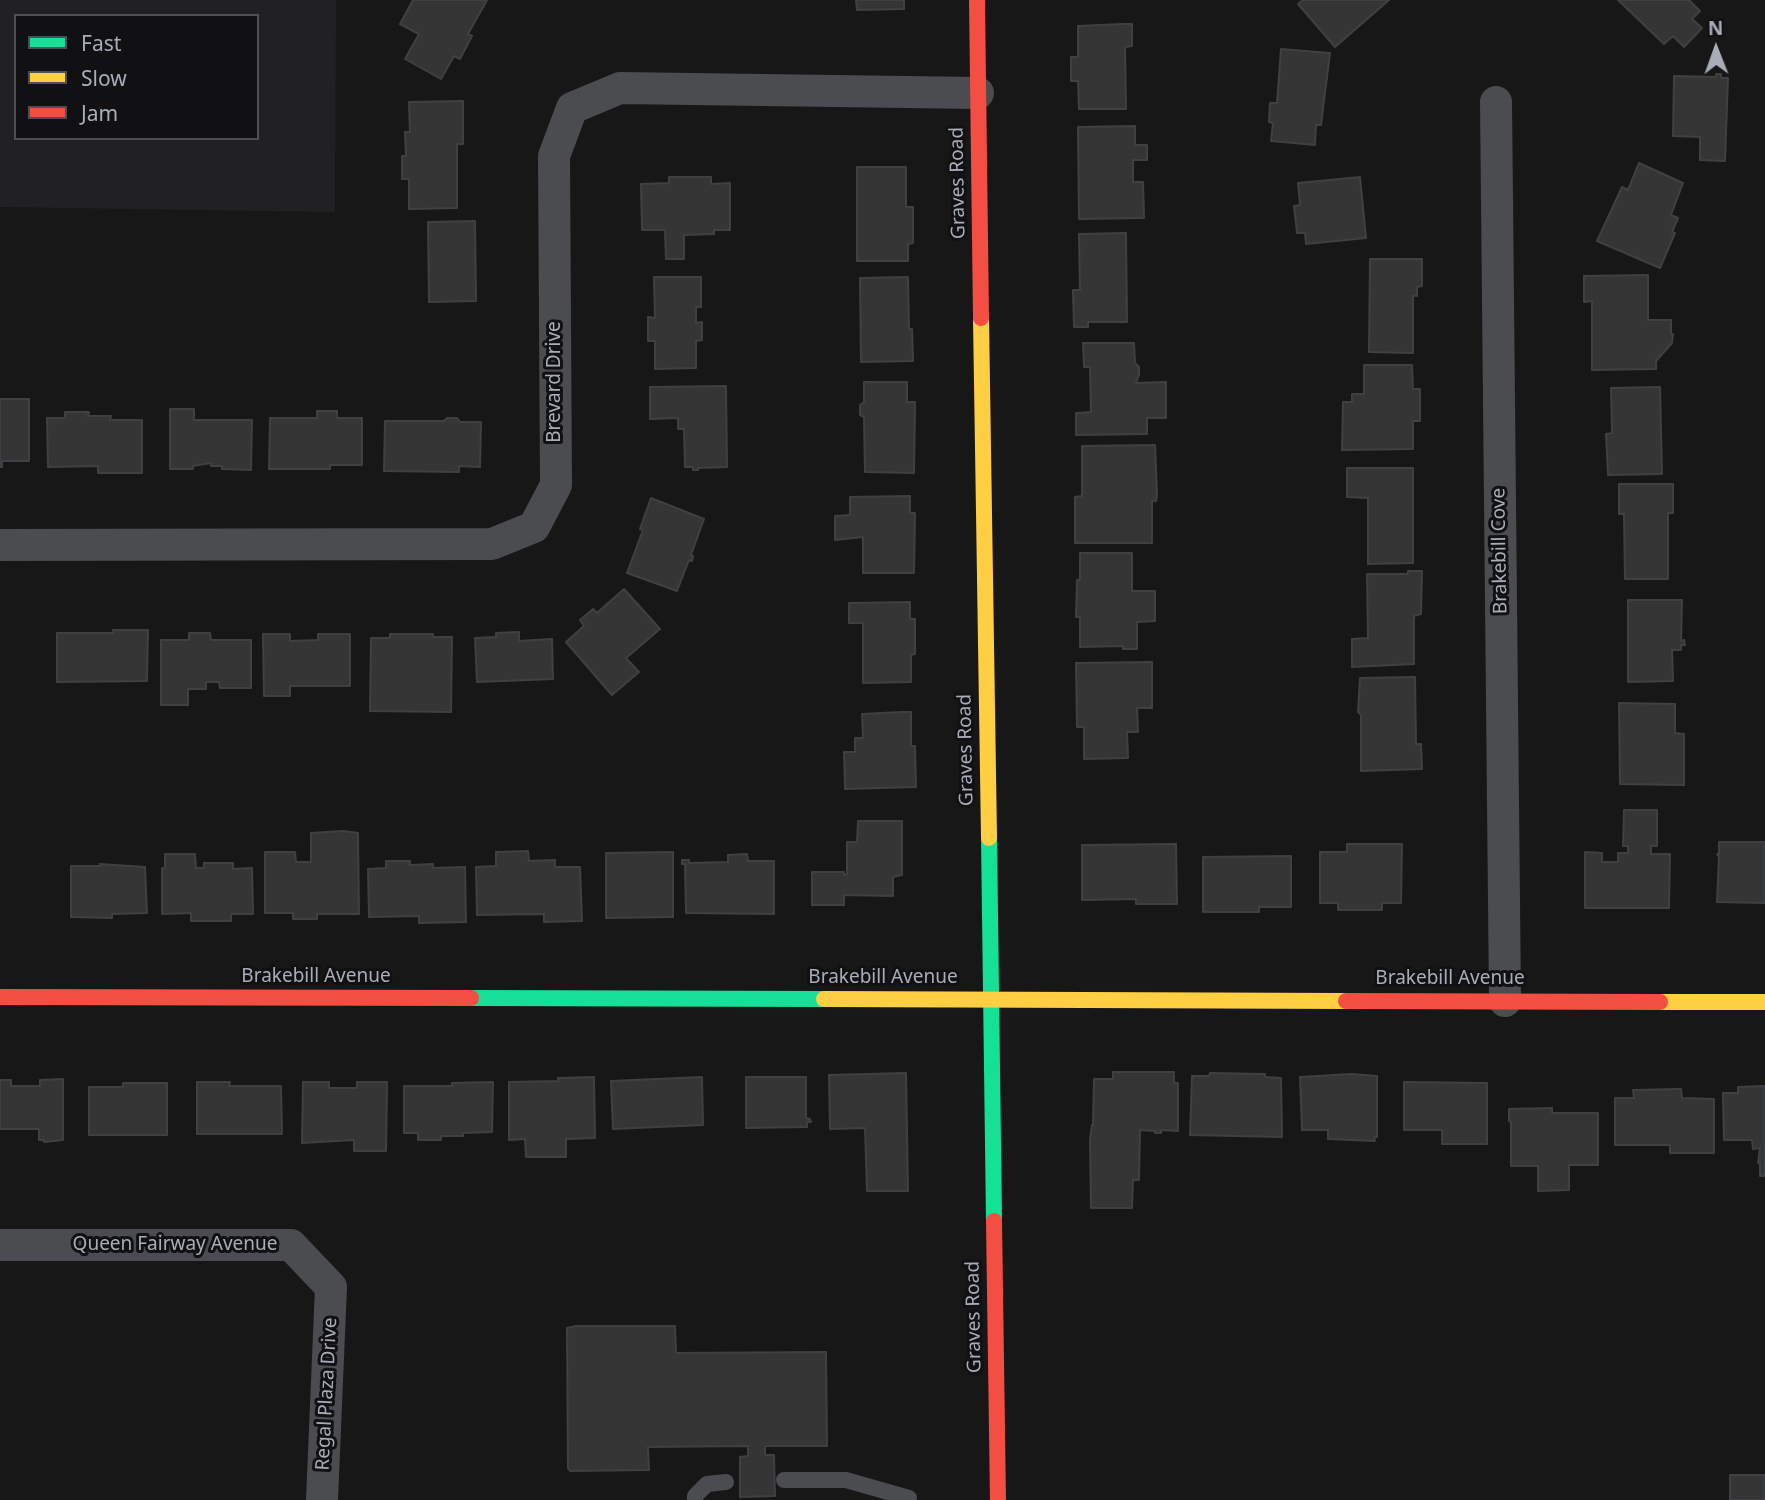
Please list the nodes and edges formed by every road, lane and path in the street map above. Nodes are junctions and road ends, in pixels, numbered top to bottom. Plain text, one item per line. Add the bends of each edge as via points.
1 (977, 0) edge
2 (978, 93) junction
3 (1496, 102) dead end
4 (0, 545) edge
5 (0, 998) edge
6 (990, 1000) junction
7 (1505, 1000) junction
8 (1765, 1002) edge
9 (0, 1245) edge
10 (331, 1287) joint
11 (783, 1480) dead end
12 (726, 1482) dead end
13 (911, 1499) edge
14 (322, 1500) edge
15 (695, 1500) edge
16 (998, 1500) edge

1 - 2 street, Graves Road
2 - 4 street, Brevard Drive via 620,88 572,108 554,156 556,485 534,527 492,544
2 - 6 street, Graves Road
3 - 7 street, Brakebill Cove
5 - 6 street, Brakebill Avenue
6 - 7 street, Brakebill Avenue
6 - 16 street, Graves Road
7 - 8 street, Brakebill Avenue
9 - 10 street, Queen Fairway Avenue via 291,1245
10 - 14 street, Regal Plaza Drive
11 - 13 lane via 846,1480
12 - 15 lane via 707,1484

